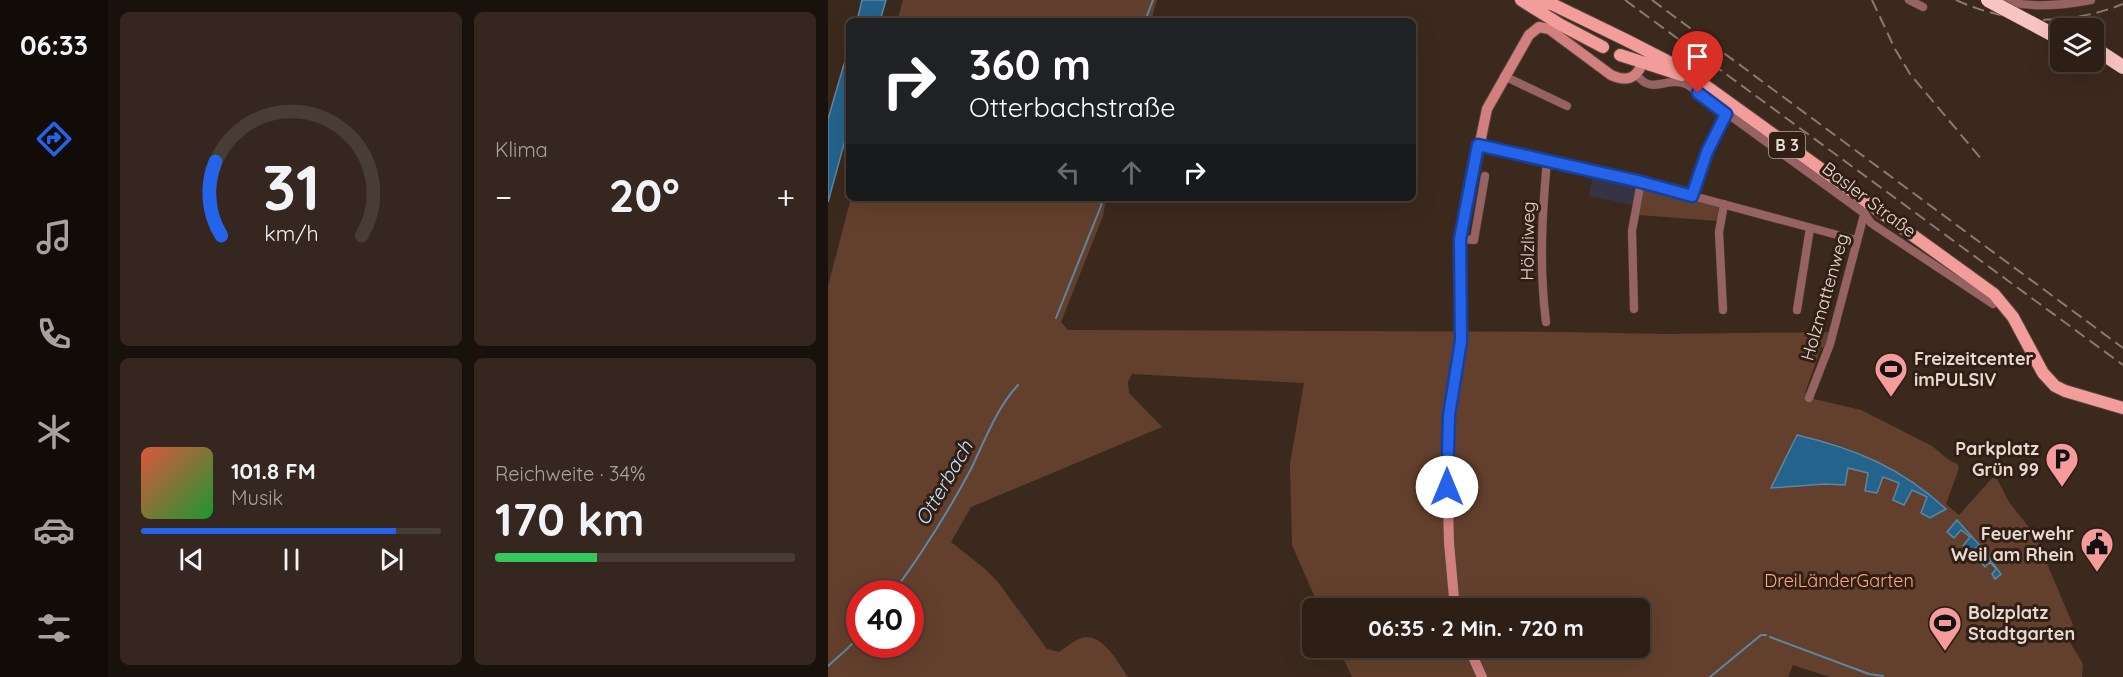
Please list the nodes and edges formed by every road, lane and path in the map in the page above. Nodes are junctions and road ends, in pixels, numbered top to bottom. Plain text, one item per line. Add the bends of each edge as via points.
1 (1910, 0) edge
2 (1988, 0) edge
3 (1999, 0) edge
4 (2007, 0) edge
5 (2091, 0) edge
6 (1530, 2) edge
7 (1923, 7) dead end
8 (1548, 9) junction
9 (2050, 23) edge
10 (2050, 33) edge
11 (1603, 47) dead end
12 (1647, 51) junction
13 (1620, 55) dead end
14 (2104, 57) edge
15 (2104, 60) edge
16 (2123, 67) edge
17 (1640, 69) junction
18 (1504, 76) junction
19 (2123, 76) edge
20 (1692, 78) junction
21 (1567, 105) dead end
22 (1726, 114) junction
23 (1478, 145) junction
24 (1547, 161) junction
25 (1485, 176) dead end
26 (1641, 182) junction
27 (1692, 196) junction
28 (1724, 204) junction
29 (1866, 209) junction
30 (1810, 228) junction
31 (1460, 239) junction
32 (1856, 240) junction
33 (1993, 304) dead end
34 (1634, 309) dead end
35 (1723, 310) dead end
36 (1797, 310) dead end
37 (1546, 322) dead end
38 (1809, 398) dead end
39 (2123, 408) edge
40 (1454, 598) edge
41 (1473, 658) edge
42 (1482, 677) edge

1 - 7 street
2 - 10 highway, bridge
3 - 5 street via 2030,5
4 - 9 highway
6 - 8 main road
8 - 11 main road via 1561,25
8 - 12 main road, B 3 via 1607,30
12 - 17 main road
12 - 20 main road, B 3
13 - 17 main road, B 3
14 - 16 highway
15 - 19 highway
17 - 18 street via 1625,79 1611,75 1541,27 1529,35
17 - 20 main road, B 3
17 - 22 street, Basler Straße via 1644,84 1681,82
18 - 21 street
18 - 23 street via 1487,109
20 - 29 main road, B 3
22 - 27 street
22 - 29 street, Basler Straße
23 - 24 street
23 - 31 street
24 - 26 street
24 - 37 street, Hölzliweg via 1541,246
25 - 31 street via 1474,240
26 - 27 street
26 - 34 street via 1632,231
27 - 28 street
28 - 30 street
28 - 35 street via 1719,232
29 - 32 street, Holzmattenweg
29 - 33 street, Basler Straße via 1870,223
29 - 39 main road, B 3 via 1994,294 2013,317 2043,373 2055,386
30 - 32 street
30 - 36 street
31 - 40 street via 1461,341 1449,415 1447,469
32 - 38 street, Holzmattenweg via 1830,344
41 - 42 street

